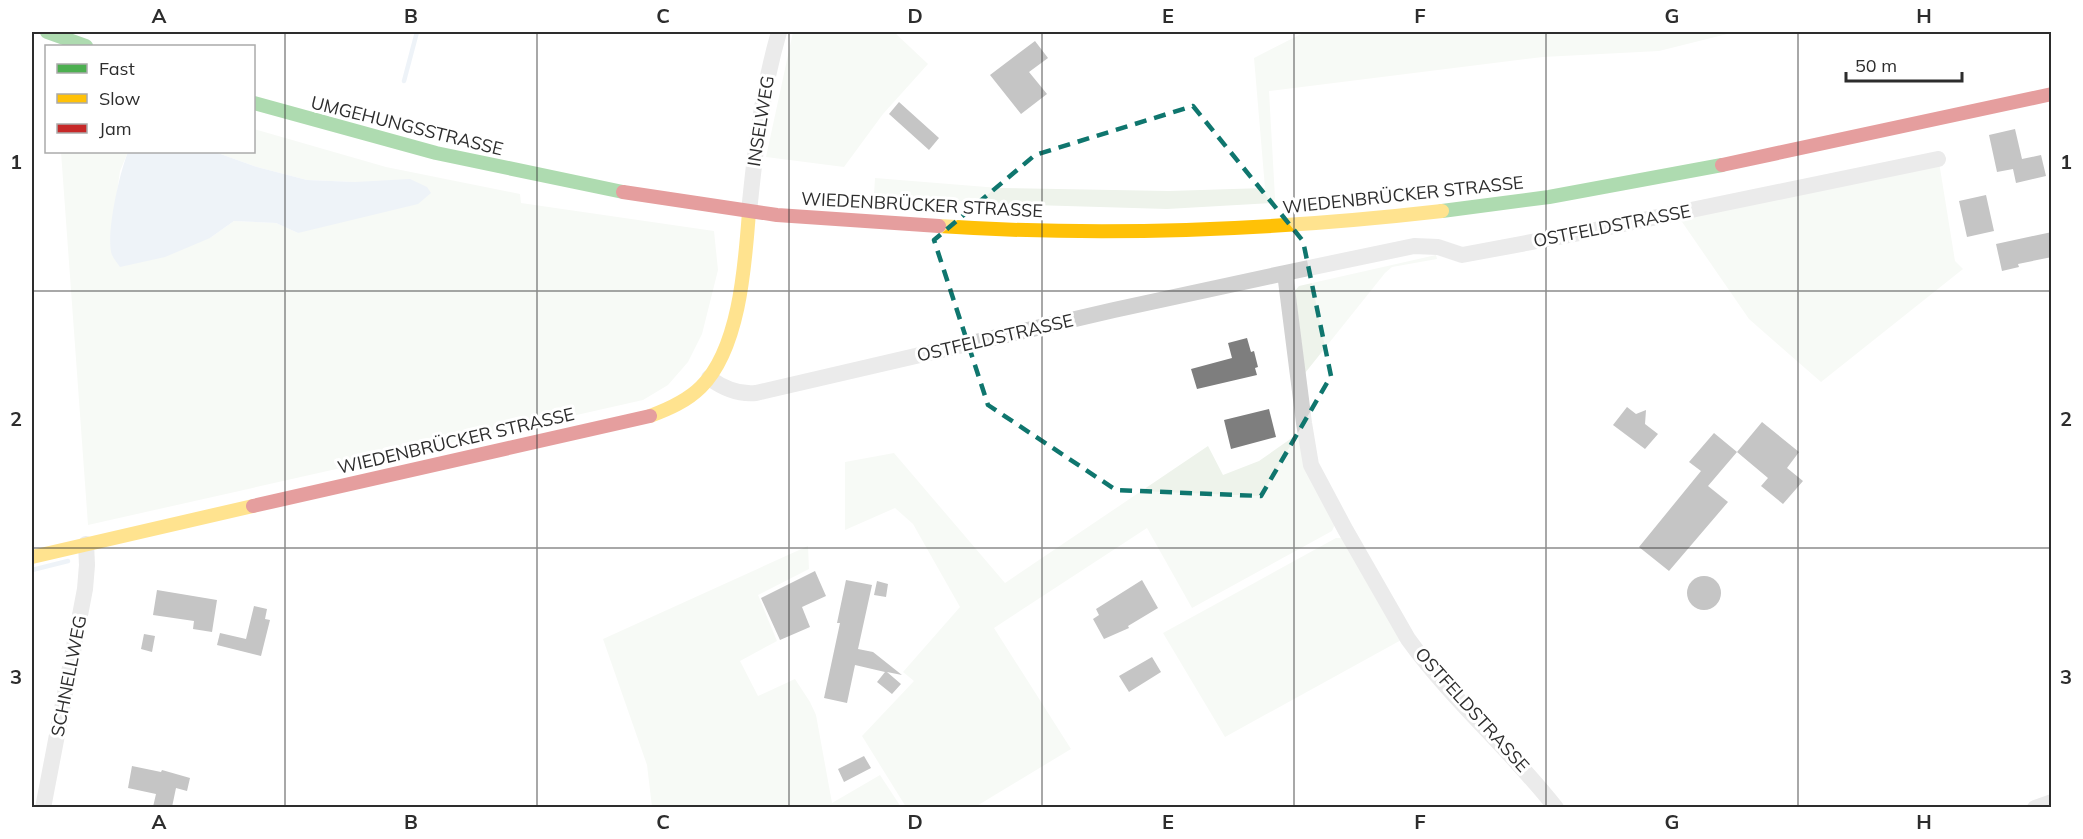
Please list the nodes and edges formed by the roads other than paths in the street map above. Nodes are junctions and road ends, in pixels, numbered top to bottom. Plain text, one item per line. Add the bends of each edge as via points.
1 (47, 32) edge
2 (779, 32) edge
3 (83, 45) edge
4 (2052, 94) edge
5 (255, 103) edge
6 (1938, 159) dead end
7 (552, 179) joint
8 (749, 212) junction
9 (1285, 273) junction
10 (709, 378) junction
11 (86, 544) junction
12 (32, 557) edge
13 (2052, 802) edge
14 (43, 807) edge
15 (1556, 807) edge
16 (2036, 807) edge

1 - 3 main road
2 - 8 street, INSELWEG via 755,151
4 - 8 main road, WIEDENBRÜCKER STRASSE via 1624,185 1350,221 1228,228 1024,231
5 - 7 main road, UMGEHUNGSSTRASSE via 396,144
6 - 9 street, OSTFELDSTRASSE via 1462,255 1438,247 1414,246
7 - 8 main road, WIEDENBRÜCKER STRASSE
8 - 10 main road, WIEDENBRÜCKER STRASSE via 733,326 723,356
9 - 10 street, OSTFELDSTRASSE via 756,393 737,393
9 - 15 street, OSTFELDSTRASSE via 1311,465 1420,656 1530,773
10 - 11 main road, WIEDENBRÜCKER STRASSE via 685,401 650,416
11 - 12 main road, WIEDENBRÜCKER STRASSE
11 - 14 street, SCHNELLWEG via 85,589
13 - 16 street

